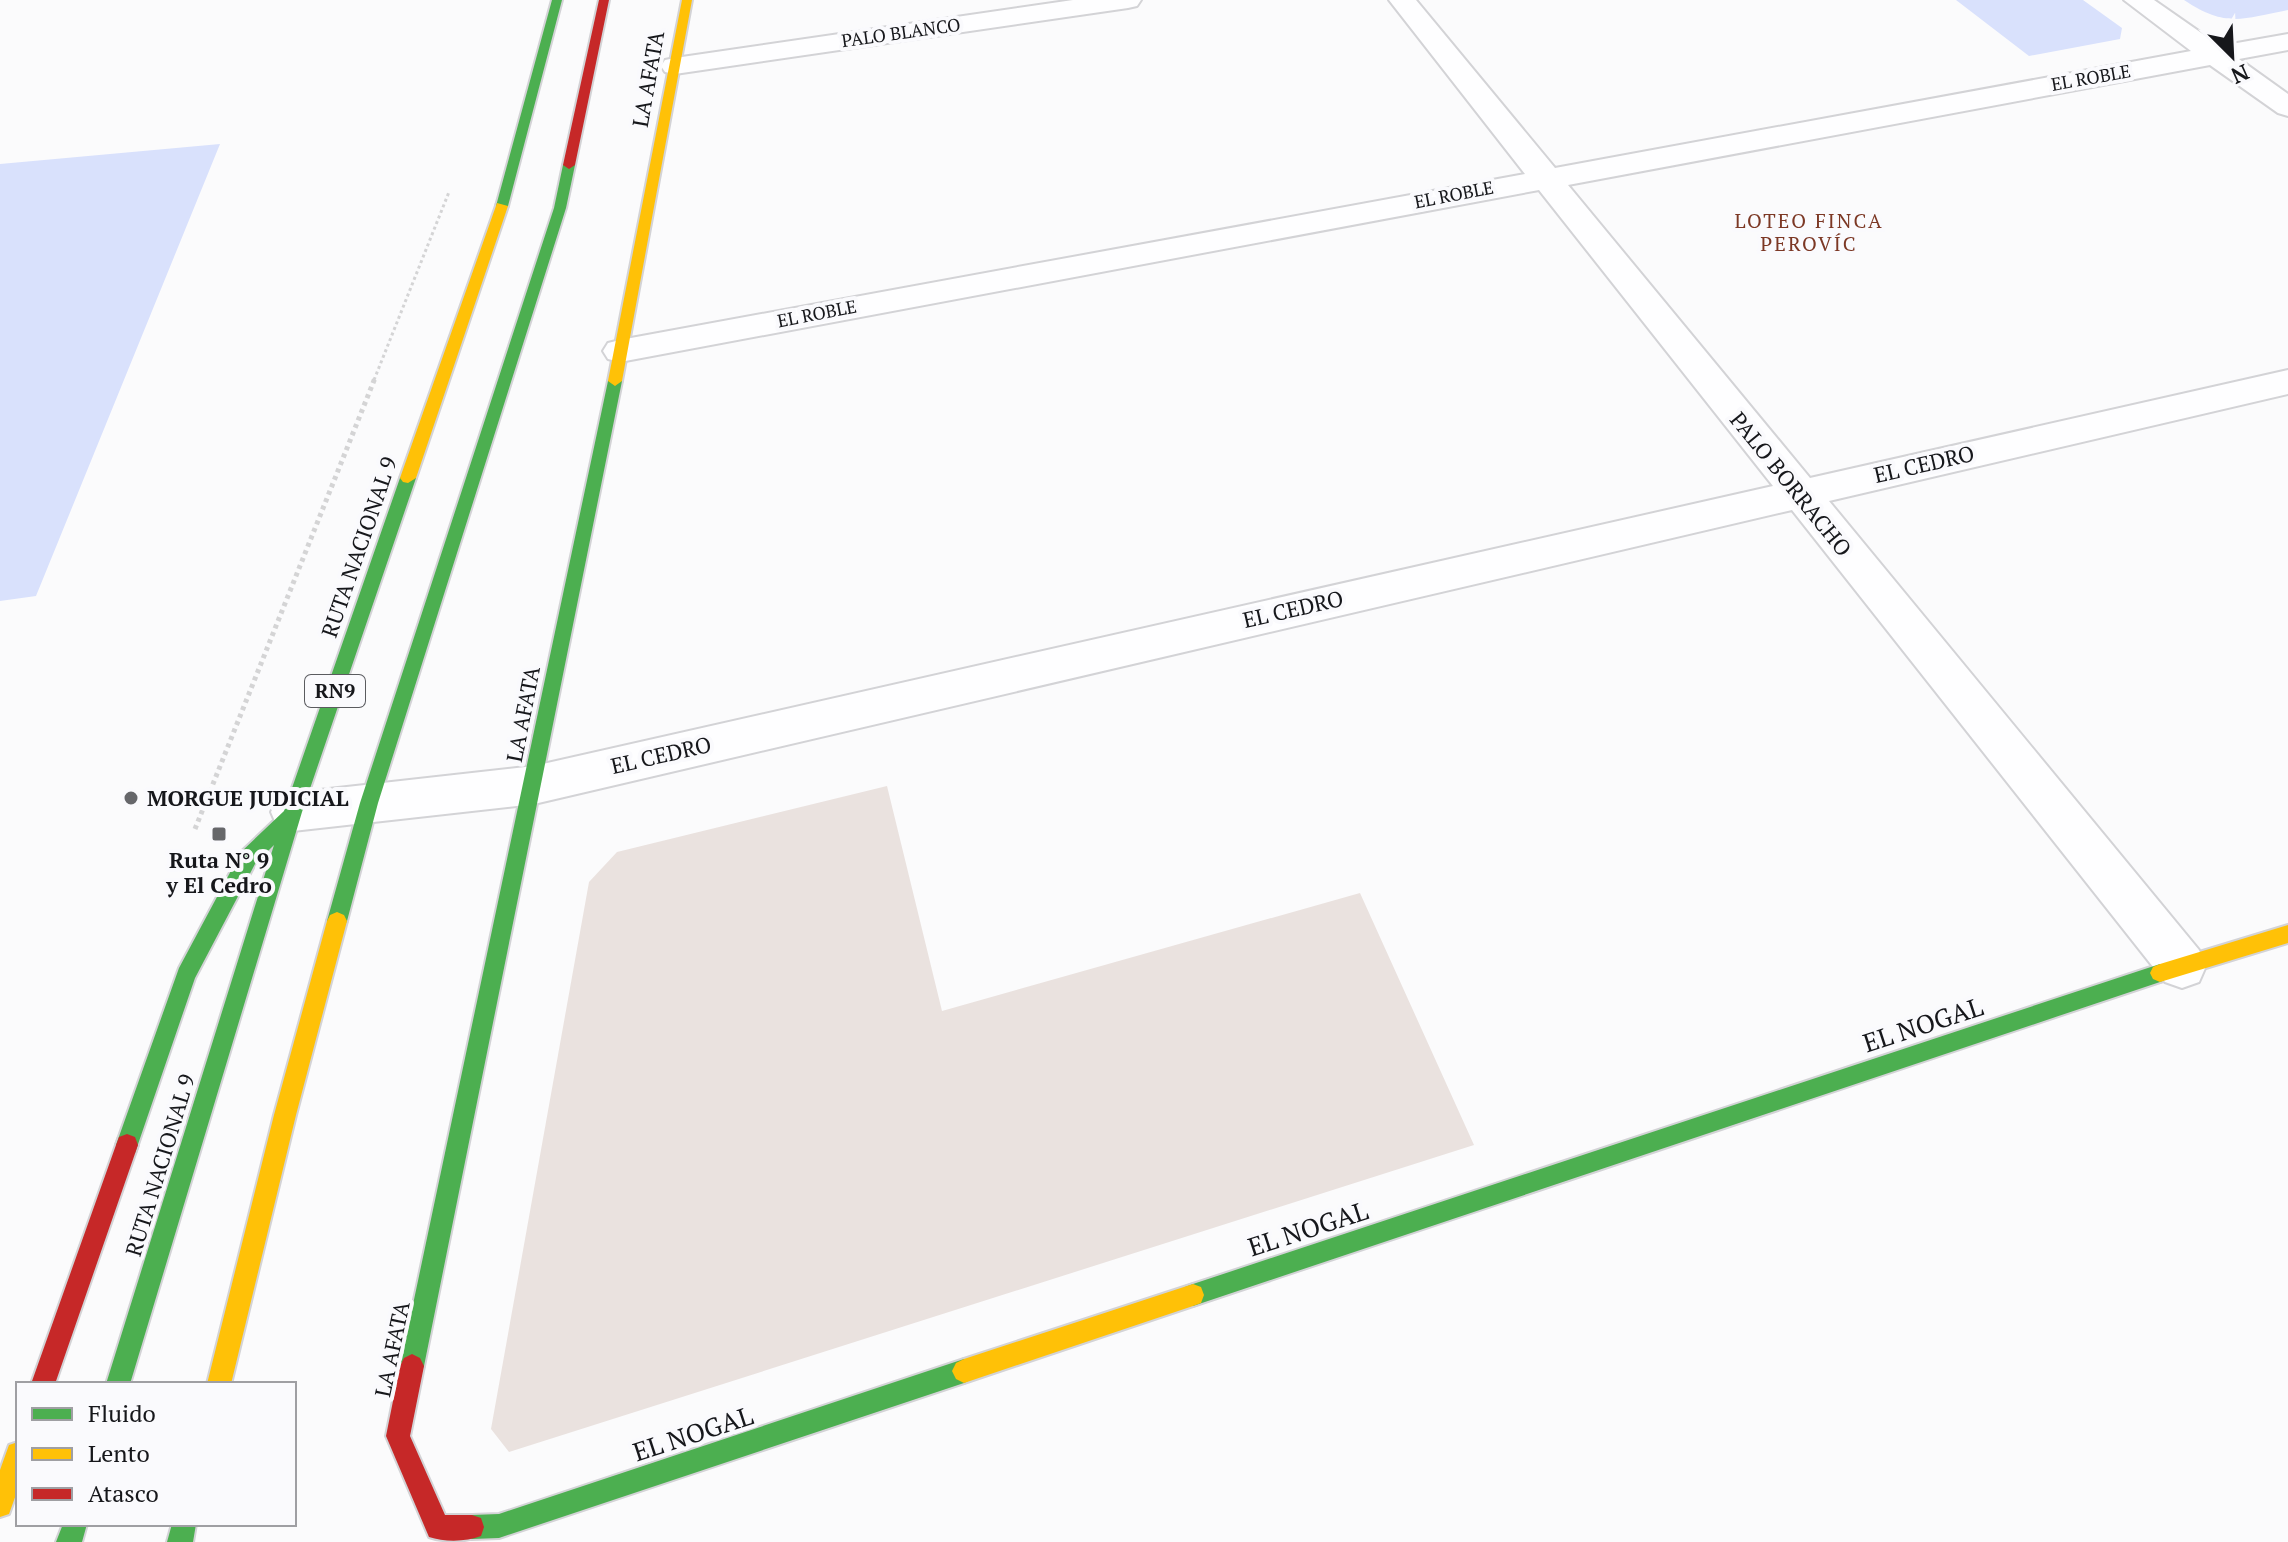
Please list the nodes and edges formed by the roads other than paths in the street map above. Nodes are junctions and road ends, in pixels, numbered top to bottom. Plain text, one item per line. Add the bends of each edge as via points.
1 (557, 0) edge
2 (604, 0) edge
3 (687, 0) edge
4 (1128, 0) edge
5 (1402, 0) edge
6 (2137, 0) edge
7 (2288, 42) edge
8 (2215, 56) junction
9 (675, 66) junction
10 (2288, 107) edge
11 (1546, 178) junction
12 (620, 351) junction
13 (2288, 382) edge
14 (1798, 493) junction
15 (534, 785) junction
16 (369, 803) junction
17 (293, 812) junction
18 (2288, 934) edge
19 (2182, 966) junction
20 (44, 1382) edge
21 (119, 1382) edge
22 (219, 1382) edge
23 (398, 1436) joint
24 (16, 1460) edge
25 (0, 1505) edge
26 (434, 1535) edge

1 - 17 main road, RUTA NACIONAL 9 / RN9 via 501,210
2 - 16 main road via 560,208
3 - 9 main road, LA AFATA
4 - 9 street, PALO BLANCO
5 - 11 street, PALO BORRACHO
6 - 8 street
7 - 8 street, EL ROBLE
8 - 10 street
8 - 11 street, EL ROBLE
9 - 12 main road, LA AFATA
11 - 12 street, EL ROBLE
11 - 14 street, PALO BORRACHO
12 - 15 main road, LA AFATA
13 - 14 street, EL CEDRO
14 - 15 street, EL CEDRO
14 - 19 street, PALO BORRACHO
15 - 16 street, EL CEDRO
15 - 23 main road, LA AFATA
16 - 17 street, EL CEDRO
16 - 22 main road
17 - 20 main road via 248,858 186,975
17 - 21 main road, RUTA NACIONAL 9 / RN9
18 - 19 main road, EL NOGAL
19 - 26 main road, EL NOGAL via 499,1526
23 - 26 main road, EL NOGAL
24 - 25 main road

